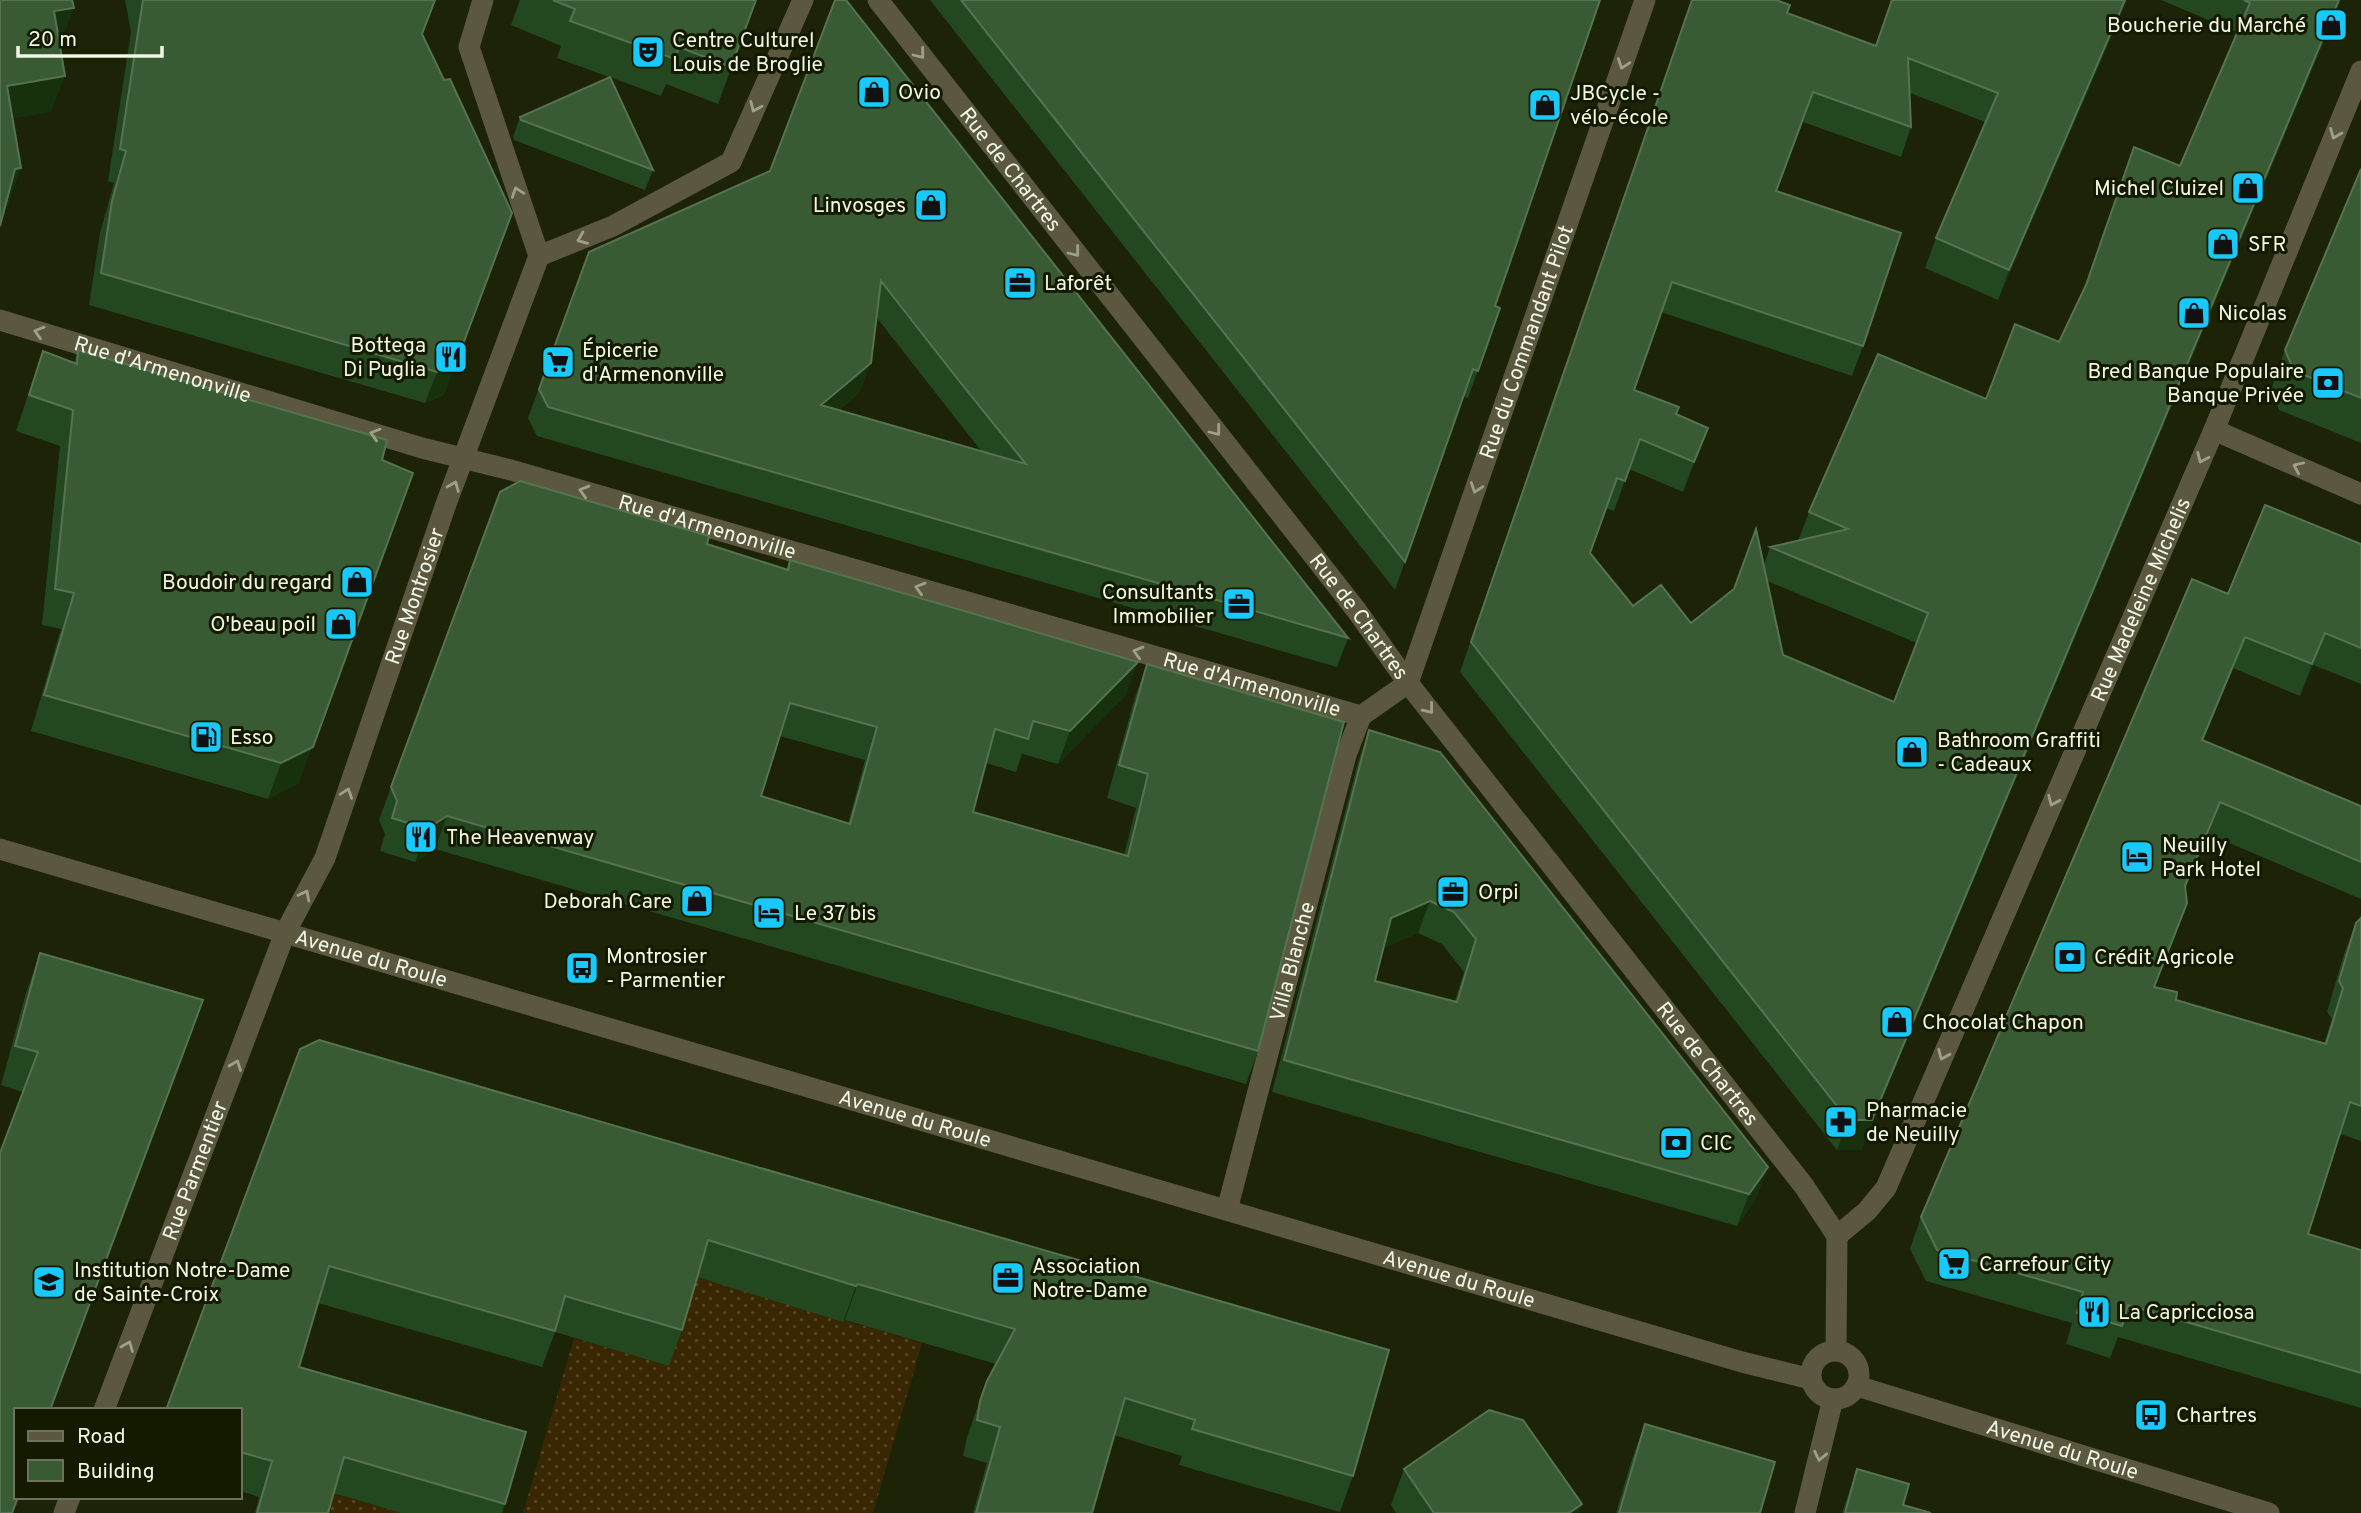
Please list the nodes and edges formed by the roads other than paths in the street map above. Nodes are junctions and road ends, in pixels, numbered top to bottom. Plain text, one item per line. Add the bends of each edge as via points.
1 (483, 0) edge
2 (803, 0) edge
3 (878, 0) edge
4 (1645, 0) edge
5 (2361, 71) edge
6 (539, 256) junction
7 (0, 320) edge
8 (2214, 430) junction
9 (465, 458) junction
10 (2361, 494) edge
11 (1408, 683) junction
12 (1360, 716) junction
13 (9, 852) edge
14 (285, 933) junction
15 (1227, 1210) junction
16 (1837, 1236) junction
17 (1836, 1350) junction
18 (1811, 1379) junction
19 (1857, 1386) junction
20 (1833, 1399) junction
21 (105, 1408) edge
22 (1805, 1513) edge
23 (2269, 1513) edge

6 -> 1 street via 468,47
2 -> 6 street via 731,162 613,226
3 -> 11 street, Rue de Chartres via 1357,611
4 -> 11 street, Rue du Commandant Pilot
5 -> 8 street, Rue Madeleine Michelis
6 - 9 street, Rue Montrosier
9 -> 7 street, Rue d'Armenonville
10 -> 8 street
8 -> 16 street, Rue Madeleine Michelis via 1886,1188
12 -> 9 street, Rue d'Armenonville
14 -> 9 street, Rue Montrosier via 325,858
11 - 12 street, Rue d'Armenonville
11 -> 16 street, Rue de Chartres via 1798,1179
12 - 15 street, Villa Blanche
13 - 14 street, Avenue du Roule
14 - 15 street, Avenue du Roule
21 -> 14 street, Rue Parmentier
15 - 18 street, Avenue du Roule
16 - 17 street
17 - 18 street via 1813,1362
17 - 19 street via 1857,1362
18 - 20 street via 1816,1391
19 - 20 street via 1847,1396
19 - 23 street, Avenue du Roule
20 -> 22 street

